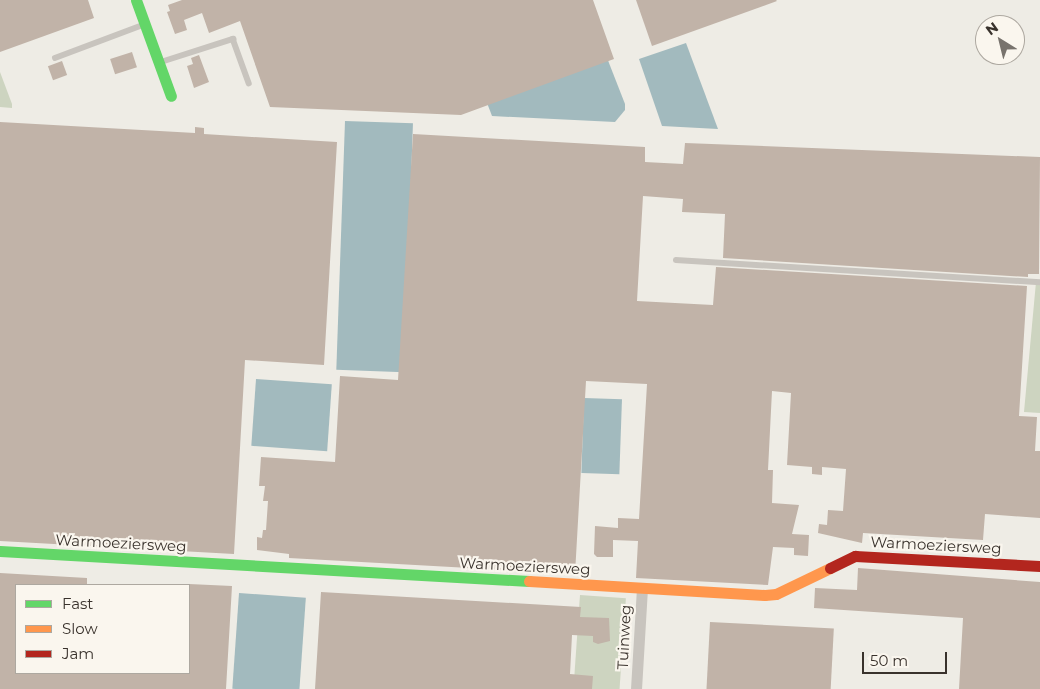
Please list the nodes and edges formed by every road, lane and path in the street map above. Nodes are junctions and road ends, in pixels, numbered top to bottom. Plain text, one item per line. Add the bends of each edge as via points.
1 (136, 0) edge
2 (145, 24) junction
3 (55, 58) dead end
4 (159, 62) junction
5 (249, 83) dead end
6 (171, 96) dead end
7 (676, 260) dead end
8 (1040, 282) edge
9 (0, 551) edge
10 (1040, 566) edge
11 (642, 588) junction
12 (636, 689) edge

1 - 2 street
2 - 3 lane
2 - 4 street
4 - 5 lane via 233,39
4 - 6 street
7 - 8 lane
9 - 11 street, Warmoeziersweg
10 - 11 street, Warmoeziersweg via 855,556 776,594
11 - 12 street, Tuinweg

